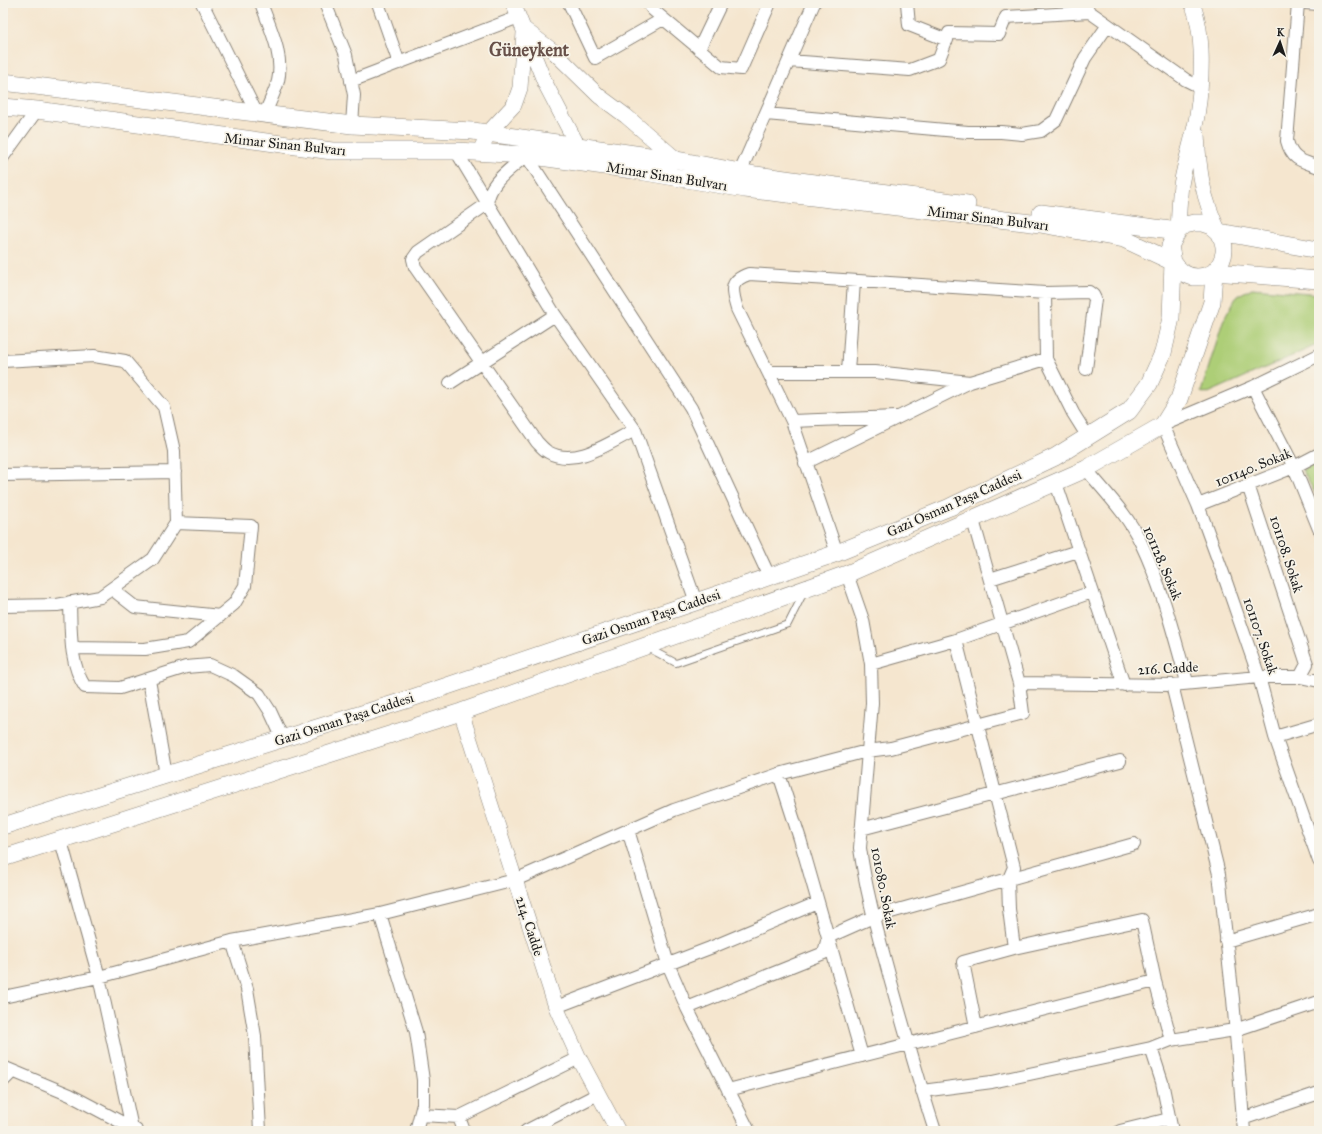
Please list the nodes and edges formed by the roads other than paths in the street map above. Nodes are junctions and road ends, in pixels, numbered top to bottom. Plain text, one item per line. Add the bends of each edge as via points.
1 (202, 3) edge
2 (262, 3) edge
3 (325, 3) edge
4 (378, 3) edge
5 (569, 3) edge
6 (648, 3) edge
7 (721, 3) edge
8 (770, 3) edge
9 (814, 3) edge
10 (907, 3) edge
11 (1077, 3) edge
12 (1192, 3) edge
13 (1298, 3) edge
14 (1305, 3) edge
15 (1319, 4) edge
16 (1089, 12) junction
17 (519, 16) edge
18 (664, 19) junction
19 (1108, 26) junction
20 (947, 40) junction
21 (699, 49) junction
22 (790, 61) junction
23 (399, 63) junction
24 (351, 81) junction
25 (3, 82) edge
26 (1200, 87) junction
27 (3, 107) edge
28 (36, 110) junction
29 (261, 113) junction
30 (766, 114) junction
31 (1196, 117) junction
32 (352, 125) junction
33 (488, 133) junction
34 (538, 140) junction
35 (578, 146) junction
36 (456, 151) junction
37 (480, 152) junction
38 (526, 155) junction
39 (3, 157) edge
40 (677, 160) junction
41 (589, 165) junction
42 (1319, 167) edge
43 (741, 170) junction
44 (487, 204) junction
45 (1178, 231) junction
46 (1219, 232) junction
47 (1319, 250) edge
48 (1173, 262) junction
49 (1214, 272) junction
50 (1319, 280) edge
51 (854, 281) junction
52 (1045, 293) junction
53 (555, 315) junction
54 (1319, 355) edge
55 (1046, 359) junction
56 (3, 361) edge
57 (482, 363) junction
58 (1086, 369) dead end
59 (768, 372) junction
60 (848, 372) junction
61 (970, 382) junction
62 (450, 383) dead end
63 (1253, 387) junction
64 (901, 417) junction
65 (792, 421) junction
66 (1163, 425) junction
67 (636, 430) junction
68 (1088, 437) junction
69 (1319, 454) edge
70 (805, 463) junction
71 (1294, 467) junction
72 (1086, 468) junction
73 (175, 472) junction
74 (3, 475) edge
75 (1056, 483) junction
76 (1248, 486) junction
77 (1198, 505) junction
78 (973, 520) junction
79 (176, 523) junction
80 (1319, 529) edge
81 (1078, 551) junction
82 (837, 553) junction
83 (847, 574) junction
84 (769, 576) junction
85 (990, 579) junction
86 (112, 589) junction
87 (806, 589) junction
88 (1092, 592) junction
89 (70, 602) junction
90 (696, 602) junction
91 (3, 606) edge
92 (220, 616) junction
93 (1002, 624) junction
94 (956, 640) junction
95 (644, 647) junction
96 (72, 648) junction
97 (871, 664) junction
98 (1259, 677) junction
99 (1300, 677) junction
100 (149, 680) junction
101 (1187, 682) junction
102 (1319, 682) edge
103 (1019, 683) junction
104 (1124, 685) junction
105 (1172, 685) junction
106 (461, 712) junction
107 (976, 724) junction
108 (1319, 724) edge
109 (1275, 737) junction
110 (283, 739) junction
111 (867, 751) junction
112 (1120, 761) dead end
113 (779, 774) junction
114 (166, 775) junction
115 (995, 794) junction
116 (3, 826) edge
117 (1314, 828) edge
118 (862, 829) junction
119 (628, 830) junction
120 (61, 840) junction
121 (1134, 844) dead end
122 (3, 858) edge
123 (1319, 861) edge
124 (514, 880) junction
125 (1008, 881) junction
126 (818, 903) junction
127 (380, 914) junction
128 (1319, 914) edge
129 (873, 917) junction
130 (828, 937) junction
131 (232, 941) junction
132 (1226, 942) junction
133 (1014, 948) junction
134 (668, 964) junction
135 (99, 977) junction
136 (1156, 981) junction
137 (3, 997) edge
138 (1319, 1002) edge
139 (556, 1007) junction
140 (687, 1008) junction
141 (976, 1027) junction
142 (1234, 1030) junction
143 (1171, 1040) junction
144 (908, 1045) junction
145 (1151, 1048) junction
146 (862, 1056) junction
147 (579, 1058) junction
148 (8, 1069) edge
149 (3, 1081) edge
150 (728, 1090) junction
151 (922, 1091) junction
152 (1319, 1093) edge
153 (598, 1094) junction
154 (420, 1115) junction
155 (459, 1117) junction
156 (1170, 1119) junction
157 (1242, 1119) junction
158 (136, 1129) edge
159 (260, 1131) edge
160 (416, 1131) edge
161 (464, 1131) edge
162 (526, 1131) edge
163 (618, 1131) edge
164 (749, 1131) edge
165 (935, 1131) edge
166 (1120, 1131) edge
167 (1172, 1131) edge
168 (1244, 1131) edge

1 - 29 street
2 - 29 street via 280,62 278,82
3 - 24 street via 346,55
4 - 23 street
5 - 18 street via 595,58
6 - 18 street
7 - 21 street
8 - 21 street via 741,69 721,67
9 - 22 street
10 - 20 street via 909,24
11 - 16 street
12 - 26 street via 1200,41
13 - 42 street via 1287,141 1294,157
14 - 15 street
16 - 19 street
16 - 20 street via 1006,17 998,34 949,33
17 - 23 street
17 - 33 street via 520,88 514,105
17 - 35 street via 545,83
17 - 40 street via 599,96
18 - 21 street
19 - 26 street
19 - 30 street via 1085,58 1056,120 1041,131 1022,134 968,132
20 - 22 street via 939,59 910,70
22 - 30 street
23 - 24 street
24 - 32 street via 354,95
25 - 29 main road, Mimar Sinan Bulvarı
26 - 31 street
27 - 28 main road, Mimar Sinan Bulvarı
28 - 36 main road, Mimar Sinan Bulvarı via 332,152
28 - 39 street
29 - 32 main road, Mimar Sinan Bulvarı
30 - 43 street
31 - 45 street via 1181,186
31 - 46 street via 1199,173 1207,207
32 - 33 main road, Mimar Sinan Bulvarı
33 - 34 main road, Mimar Sinan Bulvarı
33 - 37 street
34 - 35 main road, Mimar Sinan Bulvarı
34 - 38 street
35 - 40 main road, Mimar Sinan Bulvarı
35 - 41 street
36 - 37 main road, Mimar Sinan Bulvarı
36 - 44 street
37 - 38 main road, Mimar Sinan Bulvarı
38 - 41 main road, Mimar Sinan Bulvarı
38 - 44 street via 498,180 488,194
38 - 84 street via 690,408
40 - 43 main road, Mimar Sinan Bulvarı
41 - 48 main road, Mimar Sinan Bulvarı via 745,189 1040,224 1124,239
43 - 45 main road, Mimar Sinan Bulvarı via 756,175
44 - 53 street
44 - 57 street via 418,252 413,259 415,267
45 - 46 main road via 1194,223 1203,223
45 - 48 main road via 1170,246
46 - 47 main road
46 - 49 main road via 1225,249 1224,257
48 - 49 main road, Mimar Sinan Bulvarı via 1181,272 1191,277 1207,276
48 - 68 main road, Gazi Osman Paşa Caddesi via 1171,318 1163,354 1149,384 1129,410
49 - 50 main road, Mimar Sinan Bulvarı
49 - 66 main road, Gazi Osman Paşa Caddesi via 1212,302 1179,399
51 - 52 street
51 - 59 street via 749,274 739,277 734,283 733,293 737,310
51 - 60 street
52 - 55 street
52 - 58 street via 1089,292 1094,295
53 - 57 street
53 - 67 street
54 - 63 street, Gazi Osman Paşa Caddesi
55 - 61 street
55 - 68 street
56 - 73 street via 94,356 125,361 164,407 174,451
57 - 62 street
57 - 67 street via 537,442 547,452 561,457 580,456
59 - 60 street
59 - 65 street
60 - 61 street via 875,372
61 - 64 street
63 - 66 street, Gazi Osman Paşa Caddesi
63 - 71 street
64 - 65 street
64 - 70 street
65 - 70 street
66 - 72 main road, Gazi Osman Paşa Caddesi
66 - 77 street, 101107. Sokak
67 - 90 street
68 - 82 main road, Gazi Osman Paşa Caddesi via 1055,457 950,507
69 - 71 street, 101140. Sokak
70 - 82 street
71 - 76 street, 101140. Sokak
71 - 80 street
72 - 75 main road, Gazi Osman Paşa Caddesi
72 - 101 street, 101128. Sokak via 1128,522 1140,542 1165,605
73 - 74 street
73 - 79 street
75 - 78 main road, Gazi Osman Paşa Caddesi
75 - 81 street
76 - 77 street, 101140. Sokak
76 - 99 street, 101108. Sokak via 1307,664
77 - 98 street, 101107. Sokak
78 - 83 main road, Gazi Osman Paşa Caddesi
78 - 85 street
79 - 86 street via 153,559
79 - 92 street via 251,526 245,586 234,604
81 - 85 street
81 - 88 street
82 - 84 main road, Gazi Osman Paşa Caddesi
83 - 87 main road, Gazi Osman Paşa Caddesi
83 - 97 street, 101080. Sokak via 863,620
84 - 90 main road, Gazi Osman Paşa Caddesi
85 - 93 street
86 - 89 street via 100,597
86 - 92 street via 134,607
87 - 95 main road, Gazi Osman Paşa Caddesi
87 - 95 lane via 788,624 676,663
88 - 93 street
88 - 104 street
89 - 91 street via 57,605
89 - 96 street
90 - 110 main road, Gazi Osman Paşa Caddesi
92 - 96 street via 188,642 145,649
93 - 94 street
93 - 103 street
94 - 97 street
94 - 107 street
95 - 106 main road, Gazi Osman Paşa Caddesi
96 - 100 street via 78,676 85,687 120,688
97 - 111 street, 101080. Sokak via 872,703
98 - 99 street, 216. Cadde
98 - 101 street, 216. Cadde
98 - 109 street, 101107. Sokak
99 - 102 street, 216. Cadde
100 - 110 street via 186,667 210,665 222,670 259,694
100 - 114 street
101 - 105 street, 216. Cadde
103 - 104 street, 216. Cadde
103 - 107 street via 1023,713
104 - 105 street, 216. Cadde
105 - 132 street via 1219,874
106 - 120 main road, Gazi Osman Paşa Caddesi
106 - 124 street, 214. Cadde
107 - 111 street via 891,748
107 - 115 street
108 - 109 street
109 - 117 street, 101107. Sokak
110 - 114 main road, Gazi Osman Paşa Caddesi
111 - 113 street
111 - 118 street, 101080. Sokak
112 - 115 street
113 - 119 street via 674,810
113 - 126 street
114 - 116 main road, Gazi Osman Paşa Caddesi
115 - 118 street
115 - 125 street via 1014,867
117 - 123 street, 101107. Sokak
118 - 129 street, 101080. Sokak via 860,848
119 - 124 street
119 - 134 street
120 - 122 main road, Gazi Osman Paşa Caddesi
120 - 135 street
121 - 125 street
124 - 127 street
124 - 139 street, 214. Cadde
125 - 129 street
125 - 133 street
126 - 130 street
126 - 134 street
127 - 131 street
127 - 154 street via 416,1032 423,1080 423,1104
128 - 132 street
129 - 130 street
129 - 144 street, 101080. Sokak
130 - 140 street via 824,952
130 - 146 street
131 - 135 street
131 - 159 street via 247,989 255,1036
132 - 142 street
133 - 136 street via 1142,920
133 - 141 street via 963,962
134 - 139 street
134 - 140 street
135 - 137 street
135 - 158 street
136 - 141 street
136 - 143 street
138 - 142 street
139 - 147 street, 214. Cadde
140 - 150 street
141 - 144 street
142 - 143 street
142 - 157 street
143 - 145 street
144 - 146 street
144 - 151 street, 101080. Sokak
145 - 151 street via 992,1082
145 - 156 street
146 - 150 street
147 - 153 street, 214. Cadde
147 - 155 street
148 - 149 street
148 - 158 street via 70,1095
150 - 164 street
151 - 165 street, 101080. Sokak
152 - 157 street
153 - 162 street
153 - 163 street, 214. Cadde
154 - 155 street
154 - 160 street
155 - 161 street
156 - 166 street
156 - 167 street
157 - 168 street

